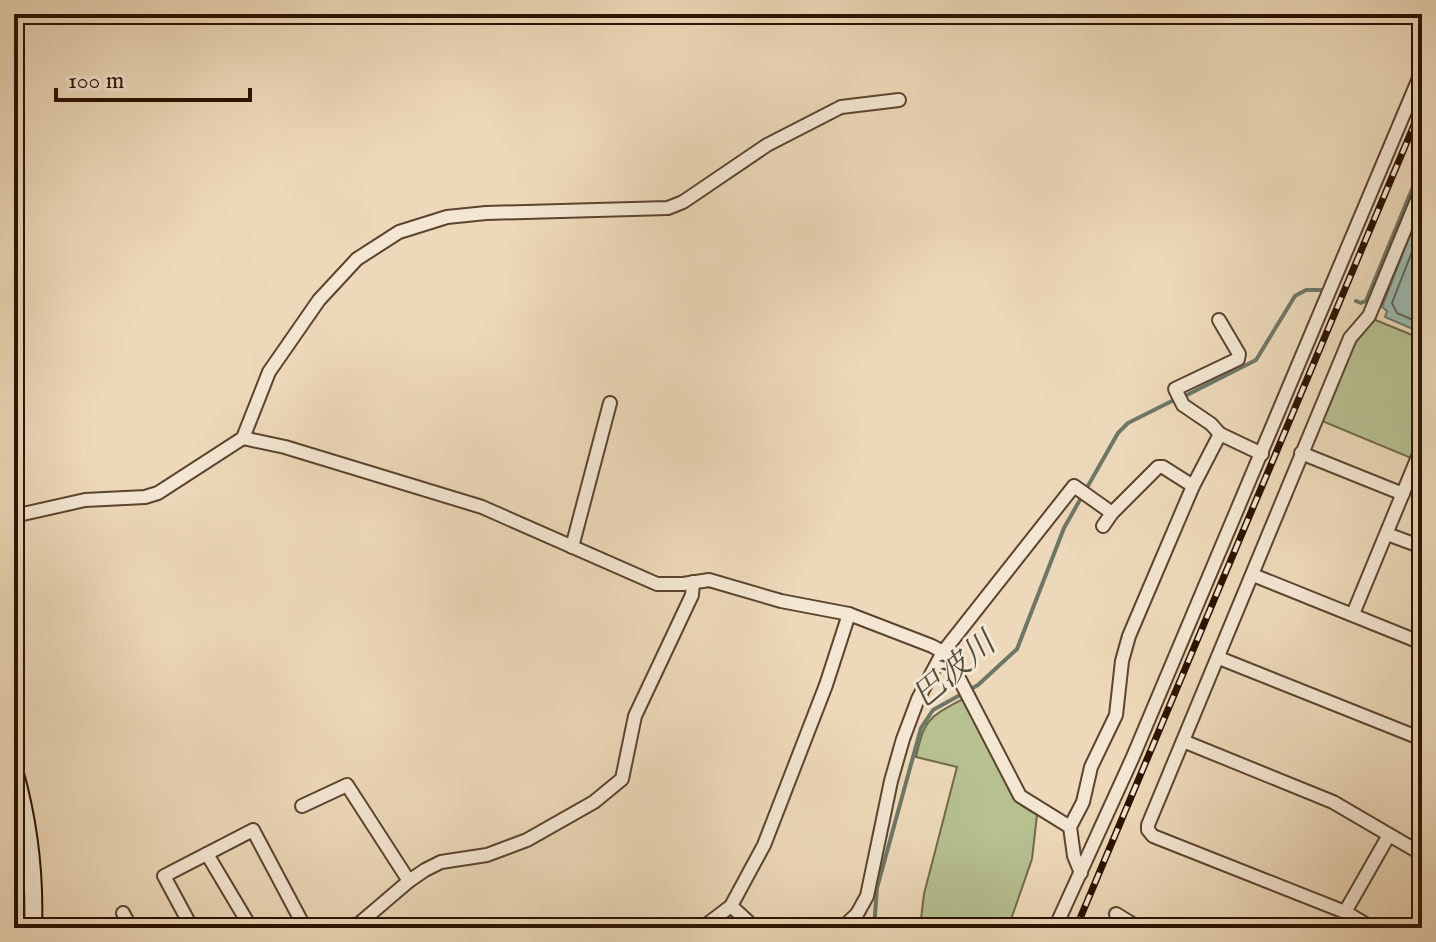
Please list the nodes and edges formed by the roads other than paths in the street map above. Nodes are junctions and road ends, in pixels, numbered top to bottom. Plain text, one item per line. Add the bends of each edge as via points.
1 (1422, 71) edge
2 (899, 100) dead end
3 (1422, 188) edge
4 (1219, 320) dead end
5 (610, 403) dead end
6 (1220, 434) junction
7 (243, 438) junction
8 (1422, 447) edge
9 (1301, 453) junction
10 (1262, 454) junction
11 (1193, 486) junction
12 (1403, 494) junction
13 (1112, 513) junction
14 (14, 516) edge
15 (1103, 526) dead end
16 (1387, 534) junction
17 (572, 547) junction
18 (1422, 547) edge
19 (1253, 575) junction
20 (693, 582) junction
21 (849, 614) junction
22 (1353, 614) junction
23 (1422, 643) edge
24 (943, 652) junction
25 (1219, 658) junction
26 (1422, 739) edge
27 (1183, 741) junction
28 (14, 770) edge
29 (302, 806) dead end
30 (1070, 827) junction
31 (1389, 835) junction
32 (207, 854) junction
33 (1422, 854) edge
34 (1081, 873) junction
35 (409, 881) junction
36 (731, 906) junction
37 (1345, 912) junction
38 (123, 913) dead end
39 (1116, 914) dead end
40 (33, 928) edge
41 (131, 928) edge
42 (192, 928) edge
43 (251, 928) edge
44 (305, 928) edge
45 (354, 928) edge
46 (702, 928) edge
47 (755, 928) edge
48 (842, 928) edge
49 (1055, 928) edge
50 (1139, 928) edge
51 (1372, 928) edge

1 - 10 street
2 - 7 street via 841,107 767,145 668,208 486,213 447,217 399,232 357,259 319,300 269,372
3 - 9 street via 1369,316 1350,338
4 - 6 street via 1238,359 1175,389 1183,405
5 - 17 street
6 - 10 street
6 - 11 street
7 - 14 street via 158,493 85,500
7 - 17 street via 482,507
8 - 12 street
9 - 12 street
9 - 19 street
10 - 34 street
11 - 13 street via 1158,467
11 - 30 street via 1129,636 1116,715
12 - 16 street
13 - 15 street
13 - 24 street via 1074,486
16 - 18 street
16 - 22 street
17 - 20 street via 657,584
19 - 22 street
19 - 25 street
20 - 21 street via 709,580
20 - 35 street via 692,595 635,716 622,779 594,802 527,840 487,855 441,862
21 - 24 street
21 - 36 street via 764,845
22 - 23 street
24 - 30 street via 1020,796
24 - 48 street via 903,739 867,896
25 - 26 street
25 - 27 street
27 - 31 street via 1333,802
27 - 37 street via 1150,819 1150,833
28 - 40 main road via 29,832
29 - 35 street via 347,785
30 - 34 street
31 - 33 street
31 - 37 street
32 - 42 street via 164,876
32 - 43 street
32 - 44 street via 253,830
34 - 49 street
35 - 45 street
36 - 46 street
36 - 47 street
37 - 51 street
38 - 41 street
39 - 50 street

